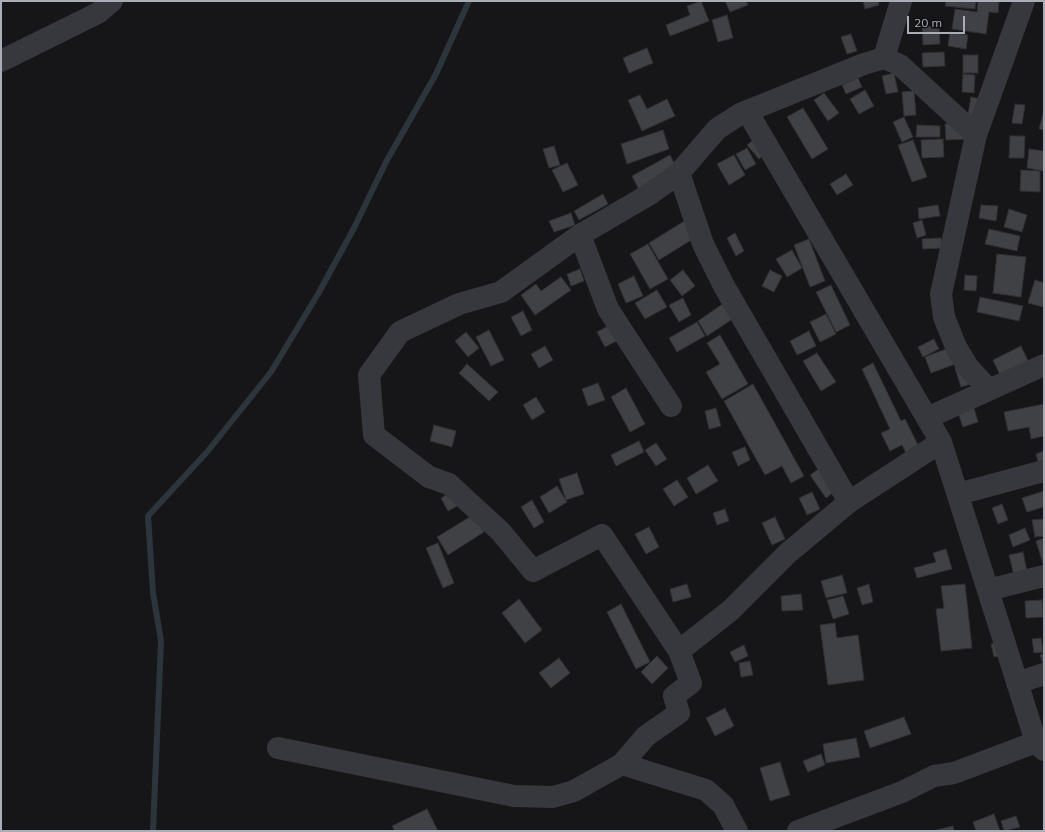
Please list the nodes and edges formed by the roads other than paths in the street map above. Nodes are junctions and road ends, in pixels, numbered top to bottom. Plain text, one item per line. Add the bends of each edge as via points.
1 (112, 1) edge
2 (900, 1) edge
3 (1024, 1) edge
4 (884, 58) junction
5 (1, 61) edge
6 (747, 111) junction
7 (976, 136) junction
8 (679, 173) junction
9 (580, 235) junction
10 (1044, 365) edge
11 (990, 390) junction
12 (671, 406) dead end
13 (927, 418) junction
14 (941, 442) junction
15 (1044, 471) edge
16 (958, 494) junction
17 (849, 502) junction
18 (1044, 576) edge
19 (988, 590) junction
20 (679, 651) junction
21 (1044, 674) edge
22 (1017, 683) junction
23 (1040, 746) edge
24 (278, 748) dead end
25 (622, 764) junction
26 (737, 831) edge
27 (798, 831) edge

1 - 5 street via 98,13
2 - 4 street
3 - 7 street
4 - 6 street
4 - 7 street via 900,65
6 - 8 street via 717,129
6 - 13 street
7 - 11 street via 941,294 944,317 956,347 968,367
8 - 9 street via 650,194
8 - 17 street via 703,244 724,286
9 - 12 street via 608,309
9 - 20 street via 501,292 459,304 400,332 369,375 374,435 429,477 449,484 501,532 533,571 602,535
10 - 11 street
11 - 13 street
13 - 14 street
14 - 16 street
14 - 17 street
15 - 16 street
16 - 19 street
17 - 20 street via 788,553 731,610
18 - 19 street
19 - 22 street
20 - 25 street via 690,683 674,696 680,713 646,736
21 - 22 street
22 - 23 street
23 - 27 street via 934,776 902,792
24 - 25 street via 514,796 553,798 574,791
25 - 26 street via 706,790 723,805

